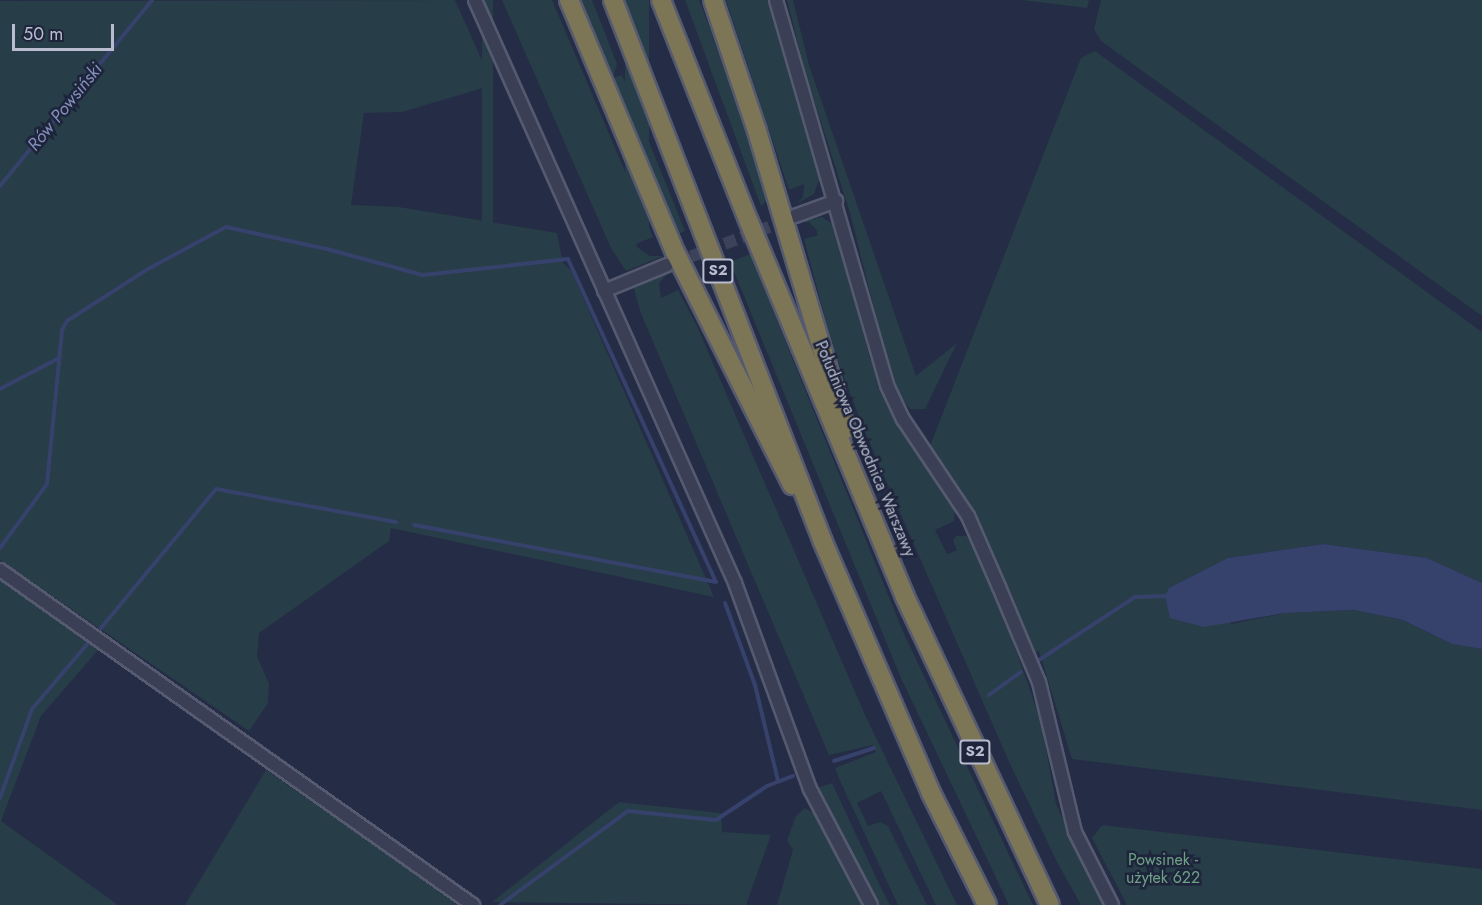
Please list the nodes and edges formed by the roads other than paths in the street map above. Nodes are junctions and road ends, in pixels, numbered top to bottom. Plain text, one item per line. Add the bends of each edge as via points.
1 (475, 0) edge
2 (569, 0) edge
3 (613, 0) edge
4 (662, 0) edge
5 (713, 0) edge
6 (776, 0) edge
7 (836, 201) junction
8 (795, 216) tunnel mouth
9 (667, 265) tunnel mouth
10 (604, 291) junction
11 (868, 506) junction
12 (823, 542) junction
13 (0, 570) edge
14 (473, 905) edge
15 (871, 905) edge
16 (987, 905) edge
17 (1050, 905) edge
18 (1112, 905) edge

1 - 10 street
2 - 12 highway via 679,260
3 - 12 highway, S2
4 - 11 highway, Południowa Obwodnica Warszawy / S2
5 - 11 highway via 785,219
6 - 7 street
7 - 8 street
7 - 18 street via 887,385 903,419 968,516 999,587 1039,682 1075,832
9 - 10 street
10 - 15 street via 735,583 810,789
11 - 17 highway, Południowa Obwodnica Warszawy / S2 via 977,756
12 - 16 highway, S2 via 931,793
13 - 14 street

